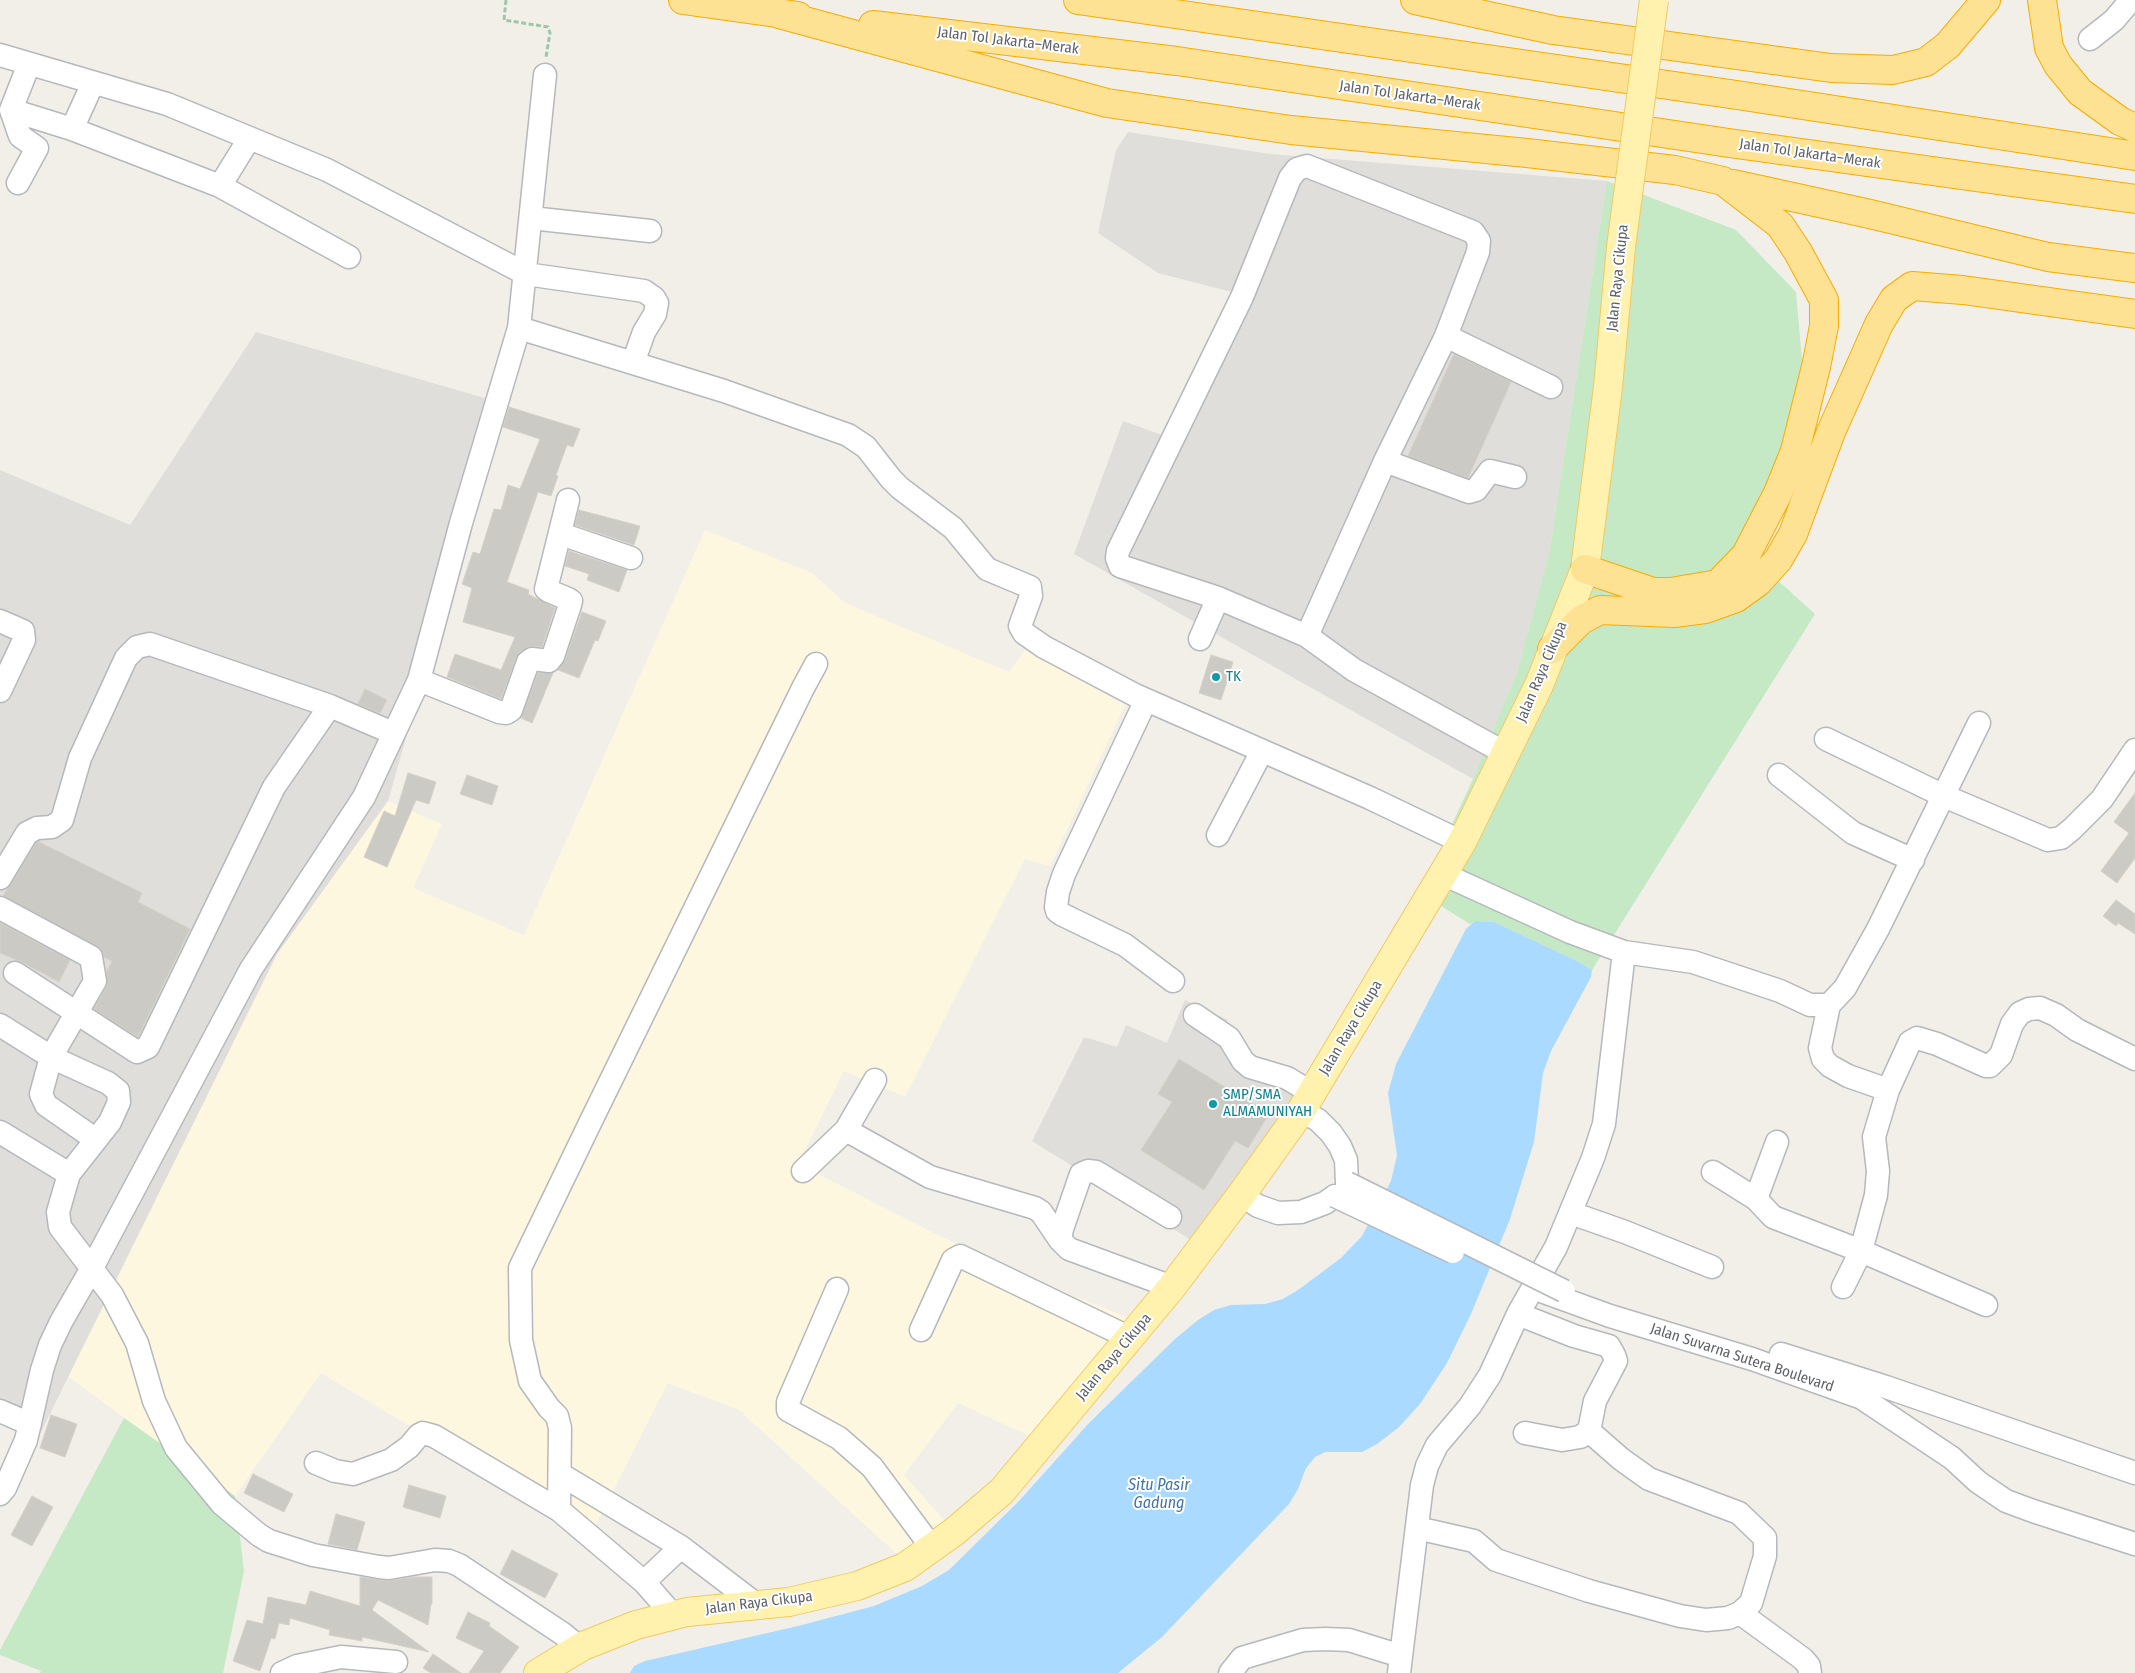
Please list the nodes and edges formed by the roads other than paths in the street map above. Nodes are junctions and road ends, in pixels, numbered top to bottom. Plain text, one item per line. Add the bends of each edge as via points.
1 (683, 0) edge
2 (1078, 0) edge
3 (1415, 0) edge
4 (1654, 0) edge
5 (1986, 0) edge
6 (2042, 0) edge
7 (2131, 0) edge
8 (779, 14) junction
9 (2090, 39) dead end
10 (0, 55) edge
11 (29, 64) junction
12 (544, 75) road end
13 (93, 83) junction
14 (11, 110) junction
15 (2135, 128) edge
16 (72, 129) junction
17 (249, 139) junction
18 (2135, 156) edge
19 (1724, 181) junction
20 (18, 183) dead end
21 (220, 186) junction
22 (2135, 199) edge
23 (531, 218) junction
24 (650, 231) dead end
25 (348, 257) dead end
26 (2135, 268) edge
27 (526, 274) junction
28 (2135, 314) edge
29 (519, 328) junction
30 (1446, 336) junction
31 (633, 363) junction
32 (1551, 387) dead end
33 (1385, 461) junction
34 (1515, 477) dead end
35 (568, 500) dead end
36 (560, 534) junction
37 (630, 558) dead end
38 (1585, 569) junction
39 (1218, 598) junction
40 (0, 621) edge
41 (1307, 636) junction
42 (1200, 639) dead end
43 (1552, 649) junction
44 (816, 664) dead end
45 (419, 680) junction
46 (0, 691) edge
47 (1146, 700) junction
48 (330, 706) junction
49 (1979, 723) dead end
50 (393, 733) junction
51 (1826, 739) dead end
52 (2135, 750) edge
53 (1262, 751) junction
54 (1507, 754) junction
55 (1779, 775) dead end
56 (1944, 796) junction
57 (1218, 834) dead end
58 (1462, 842) junction
59 (1913, 860) junction
60 (1443, 874) junction
61 (0, 878) edge
62 (0, 908) edge
63 (1624, 952) junction
64 (15, 973) dead end
65 (1173, 981) dead end
66 (1829, 1005) junction
67 (76, 1014) junction
68 (1195, 1015) dead end
69 (0, 1025) edge
70 (51, 1057) junction
71 (2135, 1059) edge
72 (875, 1080) dead end
73 (1888, 1090) junction
74 (1306, 1102) junction
75 (846, 1130) junction
76 (0, 1132) edge
77 (95, 1139) junction
78 (1777, 1142) dead end
79 (803, 1170) dead end
80 (1713, 1172) dead end
81 (69, 1174) junction
82 (1341, 1190) junction
83 (1241, 1195) junction
84 (1756, 1199) junction
85 (1571, 1213) junction
86 (1170, 1217) dead end
87 (1060, 1240) junction
88 (1861, 1251) junction
89 (1712, 1267) dead end
90 (92, 1268) junction
91 (1172, 1287) junction
92 (1843, 1287) dead end
93 (837, 1289) dead end
94 (1986, 1305) dead end
95 (1518, 1314) junction
96 (922, 1330) dead end
97 (1130, 1338) junction
98 (0, 1412) edge
99 (30, 1424) junction
100 (1589, 1431) junction
101 (1525, 1433) dead end
102 (316, 1463) dead end
103 (2135, 1473) edge
104 (560, 1474) junction
105 (0, 1494) edge
106 (559, 1510) junction
107 (1417, 1528) junction
108 (2135, 1544) edge
109 (680, 1548) junction
110 (933, 1549) junction
111 (644, 1582) junction
112 (757, 1605) junction
113 (1740, 1613) junction
114 (673, 1615) junction
115 (580, 1648) junction
116 (396, 1662) dead end
117 (1400, 1664) edge
118 (282, 1673) edge
119 (538, 1673) edge
120 (1230, 1673) edge
121 (1810, 1673) edge

1 - 8 highway, Jalan Tol Jakarta–Merak
2 - 18 highway
3 - 5 highway via 1553,30 1831,68 1893,70 1926,62 1948,45
4 - 38 main road, Jalan Raya Cikupa, bridge via 1621,247 1608,387
6 - 15 highway via 2049,48 2058,65 2080,92
7 - 9 street via 2114,20
8 - 19 highway via 1107,103 1291,130 1675,170
8 - 22 highway, Jalan Tol Jakarta–Merak via 1177,61 1719,142
10 - 11 street
11 - 13 street
11 - 14 street
12 - 23 street
13 - 16 street
13 - 17 street via 168,104
14 - 16 street
14 - 20 street via 20,136 37,148
16 - 21 street
17 - 21 street
17 - 27 street via 327,170
19 - 26 highway via 2048,257
19 - 38 highway via 1780,225 1824,300 1824,326 1795,451 1778,493 1746,555 1718,584 1654,592
21 - 25 street
23 - 24 street
23 - 27 street
27 - 29 street
27 - 31 street via 644,291 654,298 657,303 655,314 644,332
28 - 43 highway via 1912,286 1894,299 1879,324 1831,432 1793,534 1778,560 1758,582 1736,598 1705,609 1674,613 1600,610 1581,620
29 - 31 street
29 - 45 street via 461,523
30 - 32 street
30 - 33 street
30 - 39 street via 1478,252 1479,241 1473,232 1307,166 1297,169 1290,178 1242,297 1118,551 1120,566
31 - 47 street via 733,394 858,441 895,484 954,528 986,569 1030,586 1031,596 1020,626 1024,633 1044,647
33 - 34 street via 1470,492 1476,490 1490,471
33 - 41 street
35 - 36 street
36 - 37 street
36 - 45 street via 546,588 571,601 570,605 553,656 549,661 532,659 528,662 511,710 499,712
38 - 43 main road, Jalan Raya Cikupa
39 - 41 street
39 - 42 street
40 - 46 street via 23,632 24,640
41 - 54 street via 1354,670
43 - 54 main road, Jalan Raya Cikupa via 1540,685
44 - 104 street via 520,1268 522,1340 530,1381 557,1416
45 - 50 street
47 - 53 street
47 - 65 street via 1064,874 1056,907 1061,914 1125,945
48 - 50 street
48 - 61 street via 150,644 137,647 126,658 80,758 62,820 52,827 37,828 28,833
48 - 67 street via 274,786 148,1047 136,1052
49 - 56 street
50 - 90 street via 364,797 251,969
51 - 56 street
52 - 56 street via 2102,799 2061,838 2048,840
53 - 57 street
53 - 58 street
54 - 58 main road, Jalan Raya Cikupa
55 - 59 street via 1853,834
56 - 59 street
58 - 60 main road, Jalan Raya Cikupa
59 - 66 street via 1850,980
60 - 63 street via 1570,932
60 - 74 main road, Jalan Raya Cikupa
62 - 67 street via 91,957 95,981
63 - 66 street via 1693,962 1780,991 1810,1005
63 - 85 street via 1604,1124
64 - 67 street
66 - 73 street via 1820,1048 1823,1059 1848,1076
67 - 70 street
68 - 74 street via 1229,1038 1250,1067 1287,1078
69 - 70 street
70 - 77 street via 41,1094 46,1105
70 - 77 street via 118,1090 119,1102 110,1122
71 - 73 street via 2077,1030 2056,1015 2040,1008 2029,1009 2020,1013 2012,1024 2001,1055 1990,1066 1938,1044 1917,1038 1913,1040
72 - 75 street
73 - 88 street via 1874,1137 1878,1181
74 - 82 street via 1340,1146 1346,1160
74 - 83 main road, Jalan Raya Cikupa
75 - 79 street
75 - 87 street via 930,1178 1035,1208
76 - 81 street
77 - 81 street
78 - 84 street
80 - 84 street
81 - 90 street via 58,1212 60,1227
82 - 83 street via 1325,1204 1301,1212 1278,1213
82 - 103 street, bridge via 1590,1301 1823,1366
82 - 108 street, Jalan Suvarna Sutera Boulevard, bridge via 1398,1227 1541,1291 1862,1398 1952,1458 1978,1482 2006,1500
83 - 91 main road, Jalan Raya Cikupa
84 - 88 street via 1772,1217
85 - 89 street
85 - 95 street via 1556,1247
86 - 87 street via 1096,1172 1088,1171 1081,1174
87 - 91 street via 1069,1249
88 - 92 street
88 - 94 street
90 - 99 street via 50,1345
90 - 115 street via 112,1295 137,1343 154,1402 176,1448 222,1504 259,1535 313,1555 370,1566 389,1568 435,1560 449,1561
91 - 97 main road, Jalan Raya Cikupa
93 - 110 street via 788,1402 788,1410 839,1438 872,1467
95 - 100 street via 1609,1346 1616,1361 1595,1401
95 - 107 street via 1490,1375 1470,1406 1437,1445 1427,1466
96 - 97 street via 953,1260 960,1256
97 - 110 main road, Jalan Raya Cikupa via 1002,1491
98 - 99 street
99 - 105 street
100 - 101 street via 1580,1437 1562,1440
100 - 113 street via 1649,1479 1739,1513 1765,1538 1760,1577 1751,1602
102 - 106 street via 334,1471 353,1474 391,1460 423,1433 434,1436
104 - 106 street
104 - 109 street
106 - 111 street
107 - 113 street via 1474,1541 1496,1560 1589,1591 1680,1616 1706,1620
107 - 117 street
109 - 111 street
109 - 112 street
110 - 112 main road, Jalan Raya Cikupa via 871,1582 789,1602
111 - 114 street
112 - 114 main road, Jalan Raya Cikupa
113 - 121 street via 1803,1659
114 - 115 main road, Jalan Raya Cikupa via 636,1624
115 - 119 main road, Jalan Raya Cikupa
116 - 118 street via 341,1657 297,1666
117 - 120 street via 1349,1640 1303,1640 1242,1658

